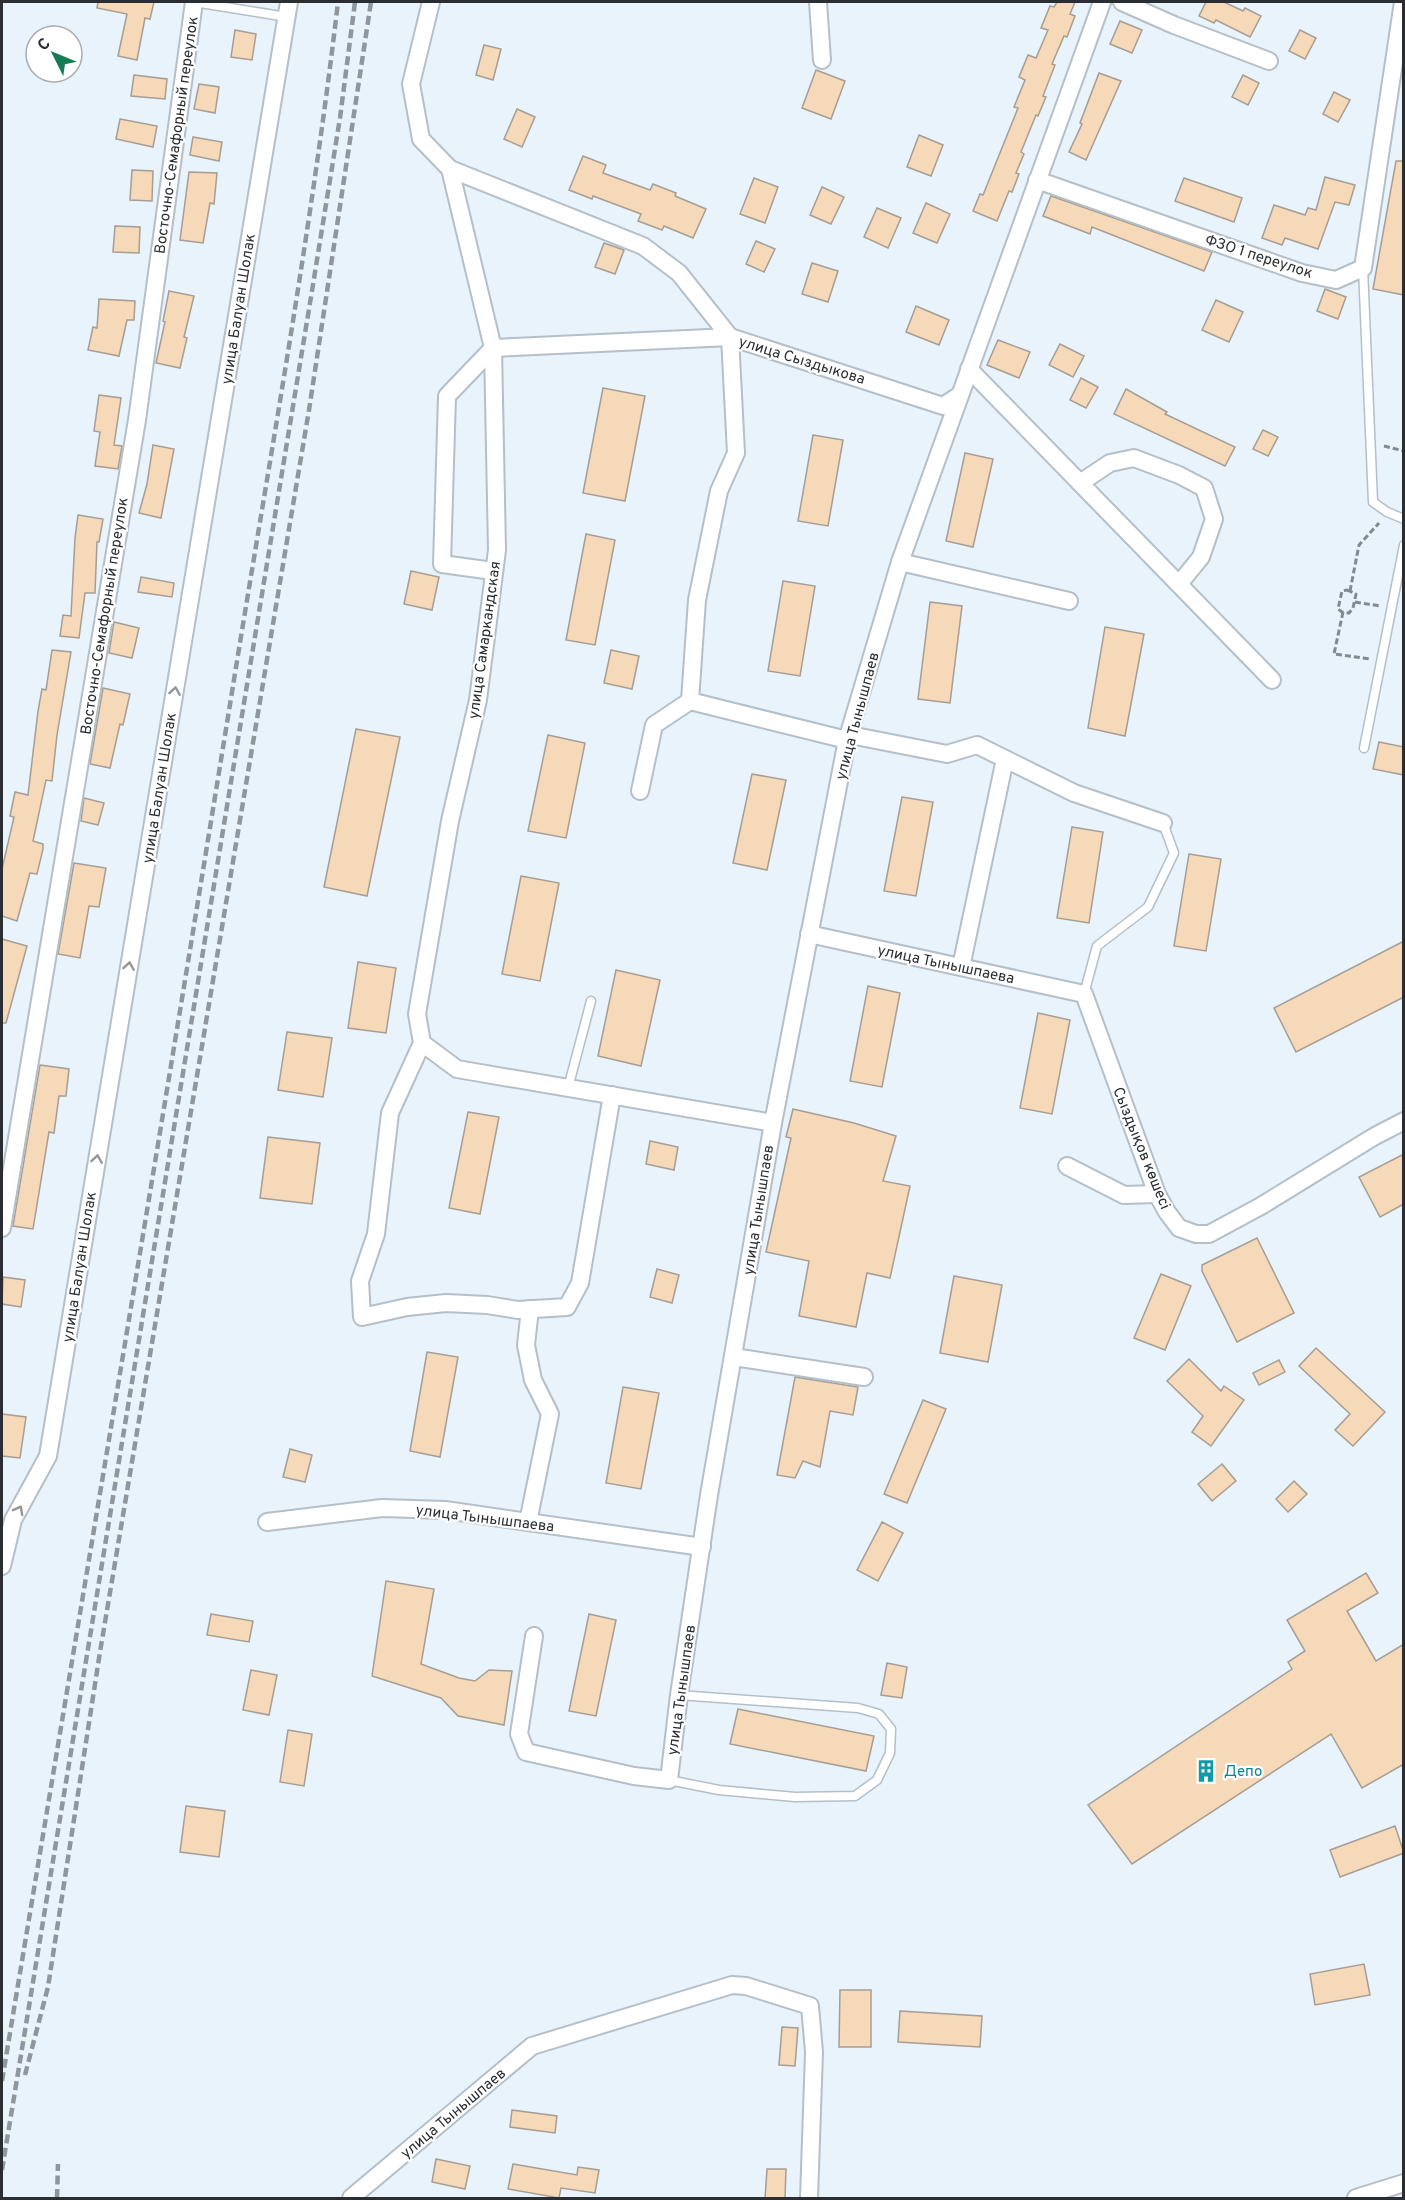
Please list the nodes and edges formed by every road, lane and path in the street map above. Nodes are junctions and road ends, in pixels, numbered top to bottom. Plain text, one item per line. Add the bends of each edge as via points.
1 (194, 2) edge
2 (431, 2) edge
3 (818, 2) edge
4 (1102, 2) edge
5 (1122, 2) edge
6 (1403, 2) edge
7 (288, 9) edge
8 (822, 60) dead end
9 (1269, 61) dead end
10 (450, 169) junction
11 (1037, 180) junction
12 (1363, 267) junction
13 (730, 338) junction
14 (493, 348) junction
15 (969, 369) junction
16 (960, 395) junction
17 (1370, 443) junction
18 (1404, 451) edge
19 (1080, 483) junction
20 (1388, 512) junction
21 (1404, 519) edge
22 (1404, 545) edge
23 (900, 562) junction
24 (493, 571) junction
25 (1179, 584) junction
26 (1350, 591) junction
27 (1069, 601) dead end
28 (1355, 602) junction
29 (1391, 608) junction
30 (1343, 612) junction
31 (1381, 661) junction
32 (1272, 680) dead end
33 (690, 701) junction
34 (848, 737) junction
35 (1364, 748) dead end
36 (1005, 759) junction
37 (640, 791) dead end
38 (1163, 823) joint
39 (809, 934) junction
40 (961, 967) junction
41 (1084, 993) junction
42 (591, 1001) dead end
43 (422, 1043) junction
44 (568, 1088) junction
45 (612, 1095) junction
46 (1404, 1121) edge
47 (772, 1123) junction
48 (1067, 1167) dead end
49 (1157, 1194) junction
50 (2, 1228) edge
51 (531, 1309) junction
52 (734, 1357) junction
53 (864, 1377) dead end
54 (267, 1522) dead end
55 (528, 1522) junction
56 (702, 1546) junction
57 (2, 1566) edge
58 (534, 1636) dead end
59 (679, 1695) junction
60 (669, 1780) junction
61 (1404, 2183) edge
62 (351, 2199) edge
63 (809, 2199) edge
64 (1356, 2199) edge

1 - 7 lane
1 - 50 street, Восточно-Семафорный переулок via 137,420
2 - 10 street, улица Самаркандская via 411,84 422,139
3 - 8 street
4 - 11 street
5 - 9 street
6 - 12 street
57 -> 7 street, улица Балуан Шолак via 14,1520 48,1456
10 - 13 street via 643,246 679,273
10 - 14 street, улица Самаркандская
11 - 12 street, ФЗО 1 переулок via 1302,273 1336,280
11 - 15 street
12 - 17 lane
13 - 14 street, улица Сыздыкова
13 - 16 street, улица Сыздыкова via 943,406
13 - 33 street via 736,453 719,491 697,600
14 - 24 street, улица Самаркандская via 497,550
14 - 24 street via 447,396 442,564
15 - 16 street
15 - 19 street
16 - 23 street, улица Тынышпаев
17 - 18 path
17 - 20 lane via 1373,502
19 - 25 street
19 - 25 street via 1110,463 1134,458 1204,489 1214,519 1201,557
20 - 21 lane
20 - 26 path via 1359,545
22 - 29 lane
23 - 27 street
23 - 34 street, улица Тынышпаев
24 - 43 street, улица Самаркандская via 478,700 450,821 417,1014
25 - 32 street
26 - 28 path via 1356,594
26 - 30 path via 1342,591 1338,609
28 - 29 path
28 - 30 path via 1349,613
29 - 31 lane
30 - 31 path via 1334,654
31 - 35 lane
33 - 34 street
33 - 37 street via 654,725
34 - 36 street via 947,754 977,746
34 - 39 street, улица Тынышпаев
36 - 38 street via 1074,793
36 - 40 street
38 - 41 lane via 1174,853 1148,907 1097,946
39 - 40 street, улица Тынышпаева
39 - 47 street, улица Тынышпаев
40 - 41 street, улица Тынышпаева
41 - 49 street, Сыздықов көшесі
42 - 44 lane
43 - 44 street via 457,1069
43 - 51 street via 390,1113 376,1234 360,1281 362,1317 446,1303
44 - 45 street
45 - 47 street
45 - 51 street via 580,1283 567,1306
46 - 49 street, Сыздықов көшесі via 1209,1234 1179,1228
47 - 52 street, улица Тынышпаев
48 - 49 street via 1124,1195
51 - 55 street via 526,1345 533,1380 550,1414
52 - 53 street
52 - 56 street, улица Тынышпаев
54 - 55 street, улица Тынышпаева via 382,1508 445,1510
55 - 56 street, улица Тынышпаева
56 - 59 street, улица Тынышпаев
58 - 60 street via 519,1734 526,1752
59 - 60 street, улица Тынышпаев
59 - 60 lane via 858,1708 879,1714 891,1729 890,1753 877,1780 855,1796 795,1797 719,1790
61 - 64 street
62 - 63 street, улица Тынышпаев via 531,2046 732,1984 810,2006 814,2052

